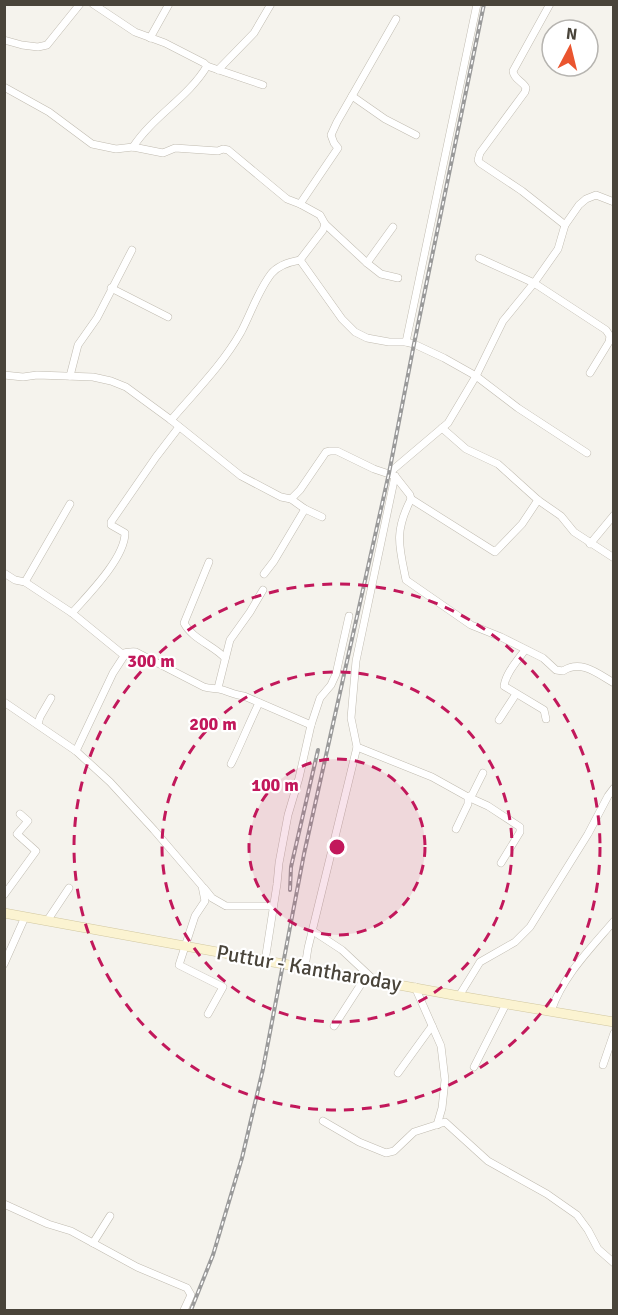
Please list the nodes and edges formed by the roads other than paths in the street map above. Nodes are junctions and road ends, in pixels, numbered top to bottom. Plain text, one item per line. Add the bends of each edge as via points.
1 (80, 4) edge
2 (93, 4) edge
3 (169, 4) edge
4 (271, 4) edge
5 (477, 4) edge
6 (550, 4) edge
7 (396, 19) dead end
8 (150, 38) junction
9 (4, 40) edge
10 (207, 66) junction
11 (218, 70) junction
12 (263, 85) dead end
13 (4, 87) edge
14 (352, 96) junction
15 (416, 135) dead end
16 (133, 147) junction
17 (614, 202) edge
18 (300, 204) junction
19 (325, 224) junction
20 (565, 225) junction
21 (393, 227) dead end
22 (132, 250) dead end
23 (479, 258) dead end
24 (300, 260) junction
25 (367, 263) junction
26 (398, 278) dead end
27 (534, 284) junction
28 (111, 288) junction
29 (168, 317) dead end
30 (406, 342) junction
31 (590, 373) dead end
32 (4, 375) edge
33 (70, 376) junction
34 (476, 376) junction
35 (171, 420) junction
36 (179, 428) junction
37 (442, 428) junction
38 (587, 453) dead end
39 (392, 475) junction
40 (291, 499) junction
41 (411, 499) junction
42 (538, 500) junction
43 (70, 504) dead end
44 (305, 509) junction
45 (614, 515) edge
46 (322, 517) dead end
47 (590, 544) junction
48 (614, 558) edge
49 (209, 562) dead end
50 (4, 573) edge
51 (264, 574) dead end
52 (25, 582) junction
53 (262, 590) dead end
54 (72, 613) junction
55 (349, 616) dead end
56 (525, 650) junction
57 (126, 653) junction
58 (225, 658) junction
59 (614, 683) edge
60 (218, 688) junction
61 (516, 694) junction
62 (51, 698) dead end
63 (4, 702) edge
64 (259, 703) junction
65 (546, 719) dead end
66 (500, 720) dead end
67 (38, 724) junction
68 (311, 725) junction
69 (357, 747) junction
70 (76, 751) junction
71 (231, 764) dead end
72 (483, 773) dead end
73 (614, 788) edge
74 (468, 797) junction
75 (20, 814) dead end
76 (456, 829) dead end
77 (501, 862) dead end
78 (202, 886) junction
79 (69, 888) dead end
80 (4, 895) edge
81 (273, 906) junction
82 (4, 913) edge
83 (25, 917) junction
84 (46, 921) junction
85 (614, 921) edge
86 (313, 931) junction
87 (186, 945) junction
88 (265, 961) junction
89 (4, 964) edge
90 (305, 967) junction
91 (370, 979) junction
92 (415, 987) junction
93 (459, 996) junction
94 (506, 1004) junction
95 (551, 1011) junction
96 (208, 1014) dead end
97 (614, 1022) edge
98 (334, 1026) dead end
99 (432, 1026) junction
100 (614, 1033) edge
101 (603, 1065) dead end
102 (474, 1067) dead end
103 (398, 1073) dead end
104 (323, 1121) dead end
105 (437, 1125) junction
106 (4, 1204) edge
107 (110, 1216) dead end
108 (93, 1243) junction
109 (614, 1263) edge
110 (184, 1311) edge

1 - 9 street via 47,45 38,47
2 - 8 street
3 - 8 street
4 - 11 street via 254,33
5 - 30 street
6 - 20 street via 513,71 525,85 525,92 478,160
7 - 14 street
8 - 10 street
10 - 11 street
10 - 16 street
11 - 12 street
13 - 16 street via 49,112 92,144
14 - 15 street
14 - 18 street via 331,135 338,148
16 - 18 street via 163,153 175,148 228,150 287,199
17 - 20 street via 596,195 586,199
18 - 19 street via 320,215
19 - 24 street
19 - 25 street
20 - 27 street via 558,249
21 - 25 street
22 - 28 street
23 - 27 street
24 - 30 street via 355,332 367,338
24 - 35 street via 287,262 272,272 240,333 209,378
25 - 26 street via 381,274
27 - 31 street via 610,336
27 - 34 street via 503,321
28 - 29 street
28 - 33 street via 78,345
30 - 34 street
32 - 33 street
33 - 35 street via 93,377 126,387
34 - 37 street
34 - 38 street
35 - 36 street
36 - 40 street via 241,476
36 - 54 street via 111,522 125,533 119,553
37 - 39 street
37 - 42 street via 466,449 498,464
39 - 40 street via 330,450
39 - 41 street
39 - 69 street via 356,661 351,718
40 - 44 street
41 - 42 street via 495,552
41 - 56 street via 399,534 406,580 471,625
42 - 47 street
43 - 52 street
44 - 46 street
44 - 51 street
45 - 47 street
47 - 48 street
49 - 58 street via 184,623
50 - 52 street
52 - 54 street
53 - 58 street via 230,640
54 - 57 street via 120,653
55 - 68 street via 336,674 320,699
56 - 59 street via 543,658 556,670 578,665
56 - 61 street via 505,681 504,686
57 - 60 street via 136,652 204,687
57 - 70 street
58 - 60 street
60 - 64 street
61 - 65 street via 544,710
61 - 66 street
62 - 67 street
63 - 67 street
64 - 68 street
64 - 71 street
67 - 70 street
68 - 81 street via 288,815
69 - 74 street via 432,777
69 - 86 street
70 - 78 street via 110,782
72 - 74 street
73 - 93 street via 530,927 515,942 480,962
74 - 76 street
74 - 77 street via 520,827
75 - 80 street via 28,821 17,834 36,851
78 - 81 street via 226,906
78 - 87 street via 205,901 195,916
79 - 84 street
81 - 88 street
82 - 83 main road, Puttur - Kantharoday
83 - 84 main road, Puttur - Kantharoday
83 - 89 street
84 - 87 main road, Puttur - Kantharoday
85 - 95 street via 574,969
86 - 90 street
86 - 91 street via 342,950
87 - 88 main road, Puttur - Kantharoday
87 - 96 street via 179,965 223,987
88 - 90 main road, Puttur - Kantharoday
90 - 91 main road, Puttur - Kantharoday
91 - 92 main road, Puttur - Kantharoday
91 - 98 street
92 - 93 main road, Puttur - Kantharoday
92 - 99 street
93 - 94 main road, Puttur - Kantharoday
94 - 95 main road, Puttur - Kantharoday
94 - 102 street
95 - 97 main road, Puttur - Kantharoday
99 - 103 street
99 - 105 street via 441,1046 445,1080
100 - 101 street
104 - 105 street via 386,1153 394,1151 414,1132
105 - 109 street via 445,1122 488,1161 577,1215 598,1249
106 - 108 street
107 - 108 street
108 - 110 street via 187,1288 191,1295

